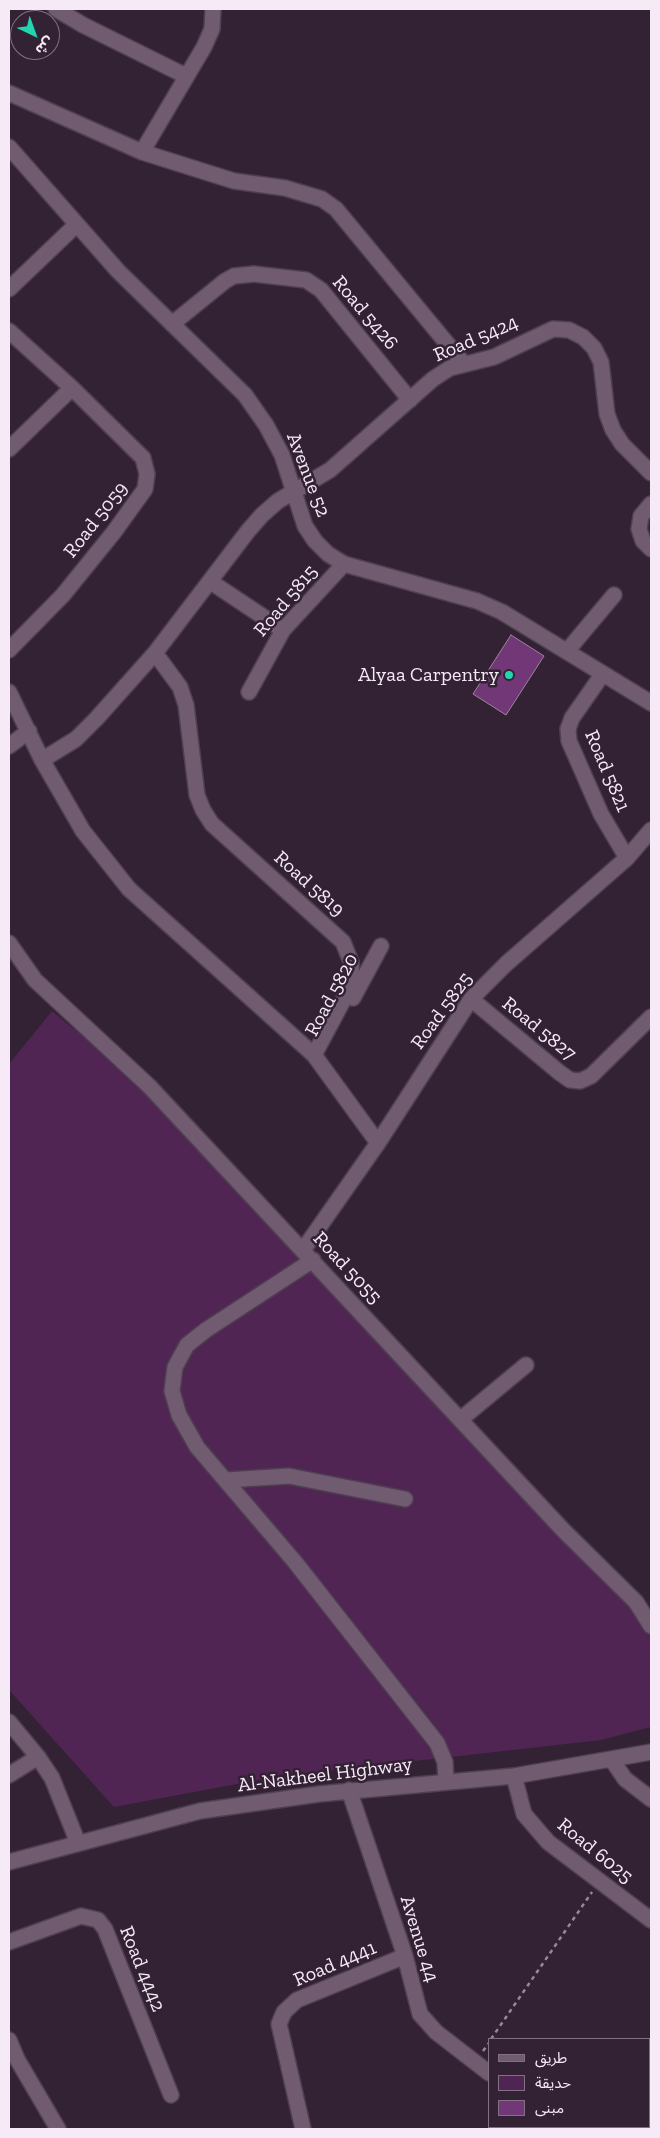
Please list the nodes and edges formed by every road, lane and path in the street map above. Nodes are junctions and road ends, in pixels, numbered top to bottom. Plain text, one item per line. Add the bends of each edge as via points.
1 (56, 9) edge
2 (213, 9) edge
3 (186, 76) junction
4 (9, 93) edge
5 (9, 147) edge
6 (142, 152) junction
7 (76, 225) junction
8 (9, 289) edge
9 (172, 324) junction
10 (9, 331) edge
11 (464, 364) junction
12 (72, 388) junction
13 (410, 400) junction
14 (9, 449) edge
15 (651, 473) edge
16 (294, 492) junction
17 (651, 504) edge
18 (651, 550) edge
19 (344, 564) junction
20 (210, 582) junction
21 (614, 595) dead end
22 (283, 630) junction
23 (9, 650) edge
24 (567, 651) junction
25 (155, 653) junction
26 (602, 675) junction
27 (9, 692) edge
28 (249, 692) dead end
29 (651, 702) edge
30 (29, 732) junction
31 (9, 746) edge
32 (42, 760) junction
33 (651, 830) edge
34 (627, 858) junction
35 (9, 943) edge
36 (381, 946) dead end
37 (471, 999) junction
38 (651, 1017) edge
39 (317, 1059) junction
40 (378, 1143) junction
41 (308, 1255) junction
42 (526, 1365) dead end
43 (461, 1420) junction
44 (226, 1480) junction
45 (405, 1499) dead end
46 (651, 1626) edge
47 (9, 1722) edge
48 (651, 1752) edge
49 (38, 1757) junction
50 (612, 1760) junction
51 (9, 1775) edge
52 (514, 1776) junction
53 (446, 1782) junction
54 (349, 1790) junction
55 (651, 1799) edge
56 (78, 1843) junction
57 (9, 1862) edge
58 (600, 1882) junction
59 (651, 1920) edge
60 (9, 1942) edge
61 (404, 1956) junction
62 (492, 2038) edge
63 (9, 2040) edge
64 (13, 2061) edge
65 (488, 2072) edge
66 (171, 2095) dead end
67 (58, 2129) edge
68 (303, 2129) edge

1 - 3 street
2 - 3 street via 212,29
3 - 6 street
4 - 6 street
5 - 7 street, Avenue 52
6 - 11 street via 234,181 285,188 322,199 336,209
7 - 8 street
7 - 9 street, Avenue 52
9 - 13 street, Road 5426 via 234,276 254,274 306,280 321,290
9 - 16 street, Avenue 52 via 245,395 282,454
10 - 12 street, Road 5059
11 - 13 street, Road 5424 via 441,372
11 - 15 street, Road 5424 via 500,355 553,329 569,330 583,337 594,348 600,362 607,414 613,430 622,444
12 - 14 street
12 - 23 street, Road 5059 via 142,458 147,474 145,490 63,595
13 - 16 street, Road 5424 via 330,470
16 - 19 street, Avenue 52 via 305,526 315,541
16 - 20 street via 278,502 248,531
17 - 18 street via 641,516 639,528 643,541
19 - 22 street, Road 5815
19 - 24 street, Avenue 52 via 477,601 502,612
20 - 22 street
20 - 25 street
21 - 24 street
22 - 28 street, Road 5815
24 - 26 street, Avenue 52
25 - 32 street via 76,739
25 - 39 street, Road 5819 via 180,687 186,705 197,795 203,810 212,824 342,942 351,962 352,984
26 - 29 street, Avenue 52
26 - 34 street, Road 5821 via 572,718 568,729 569,742 601,814
27 - 30 street
30 - 31 street
30 - 32 street
32 - 39 street via 83,832 129,889
33 - 34 street, Road 5825
34 - 37 street, Road 5825
35 - 41 street, Road 5055 via 35,980 149,1086
36 - 39 street, Road 5820
37 - 38 street, Road 5827 via 560,1073 570,1080 580,1081 591,1076
37 - 40 street, Road 5825
39 - 40 street
40 - 41 street, Road 5825
41 - 43 street, Road 5055
41 - 44 street via 187,1345 175,1367 172,1392 179,1415 198,1448
42 - 43 street
43 - 46 street, Road 5055 via 563,1530 636,1602
44 - 45 street via 289,1476
44 - 53 street via 295,1562 437,1743 445,1762
47 - 49 street
48 - 50 street, Al-Nakheel Highway
49 - 51 street
49 - 56 street via 58,1790
50 - 52 street, Al-Nakheel Highway
50 - 55 street via 625,1779
52 - 53 street, Al-Nakheel Highway
52 - 58 street, Road 6025 via 524,1814 548,1842
53 - 54 street, Al-Nakheel Highway
54 - 56 street, Al-Nakheel Highway via 200,1811
54 - 61 street, Avenue 44
56 - 57 street, Al-Nakheel Highway
58 - 59 street, Road 6025
58 - 62 path
60 - 66 street, Road 4442 via 81,1916 98,1920
61 - 65 street, Avenue 44 via 420,2014 436,2032
61 - 68 street, Road 4441 via 297,2000 284,2012 279,2024
63 - 64 street
64 - 67 street

